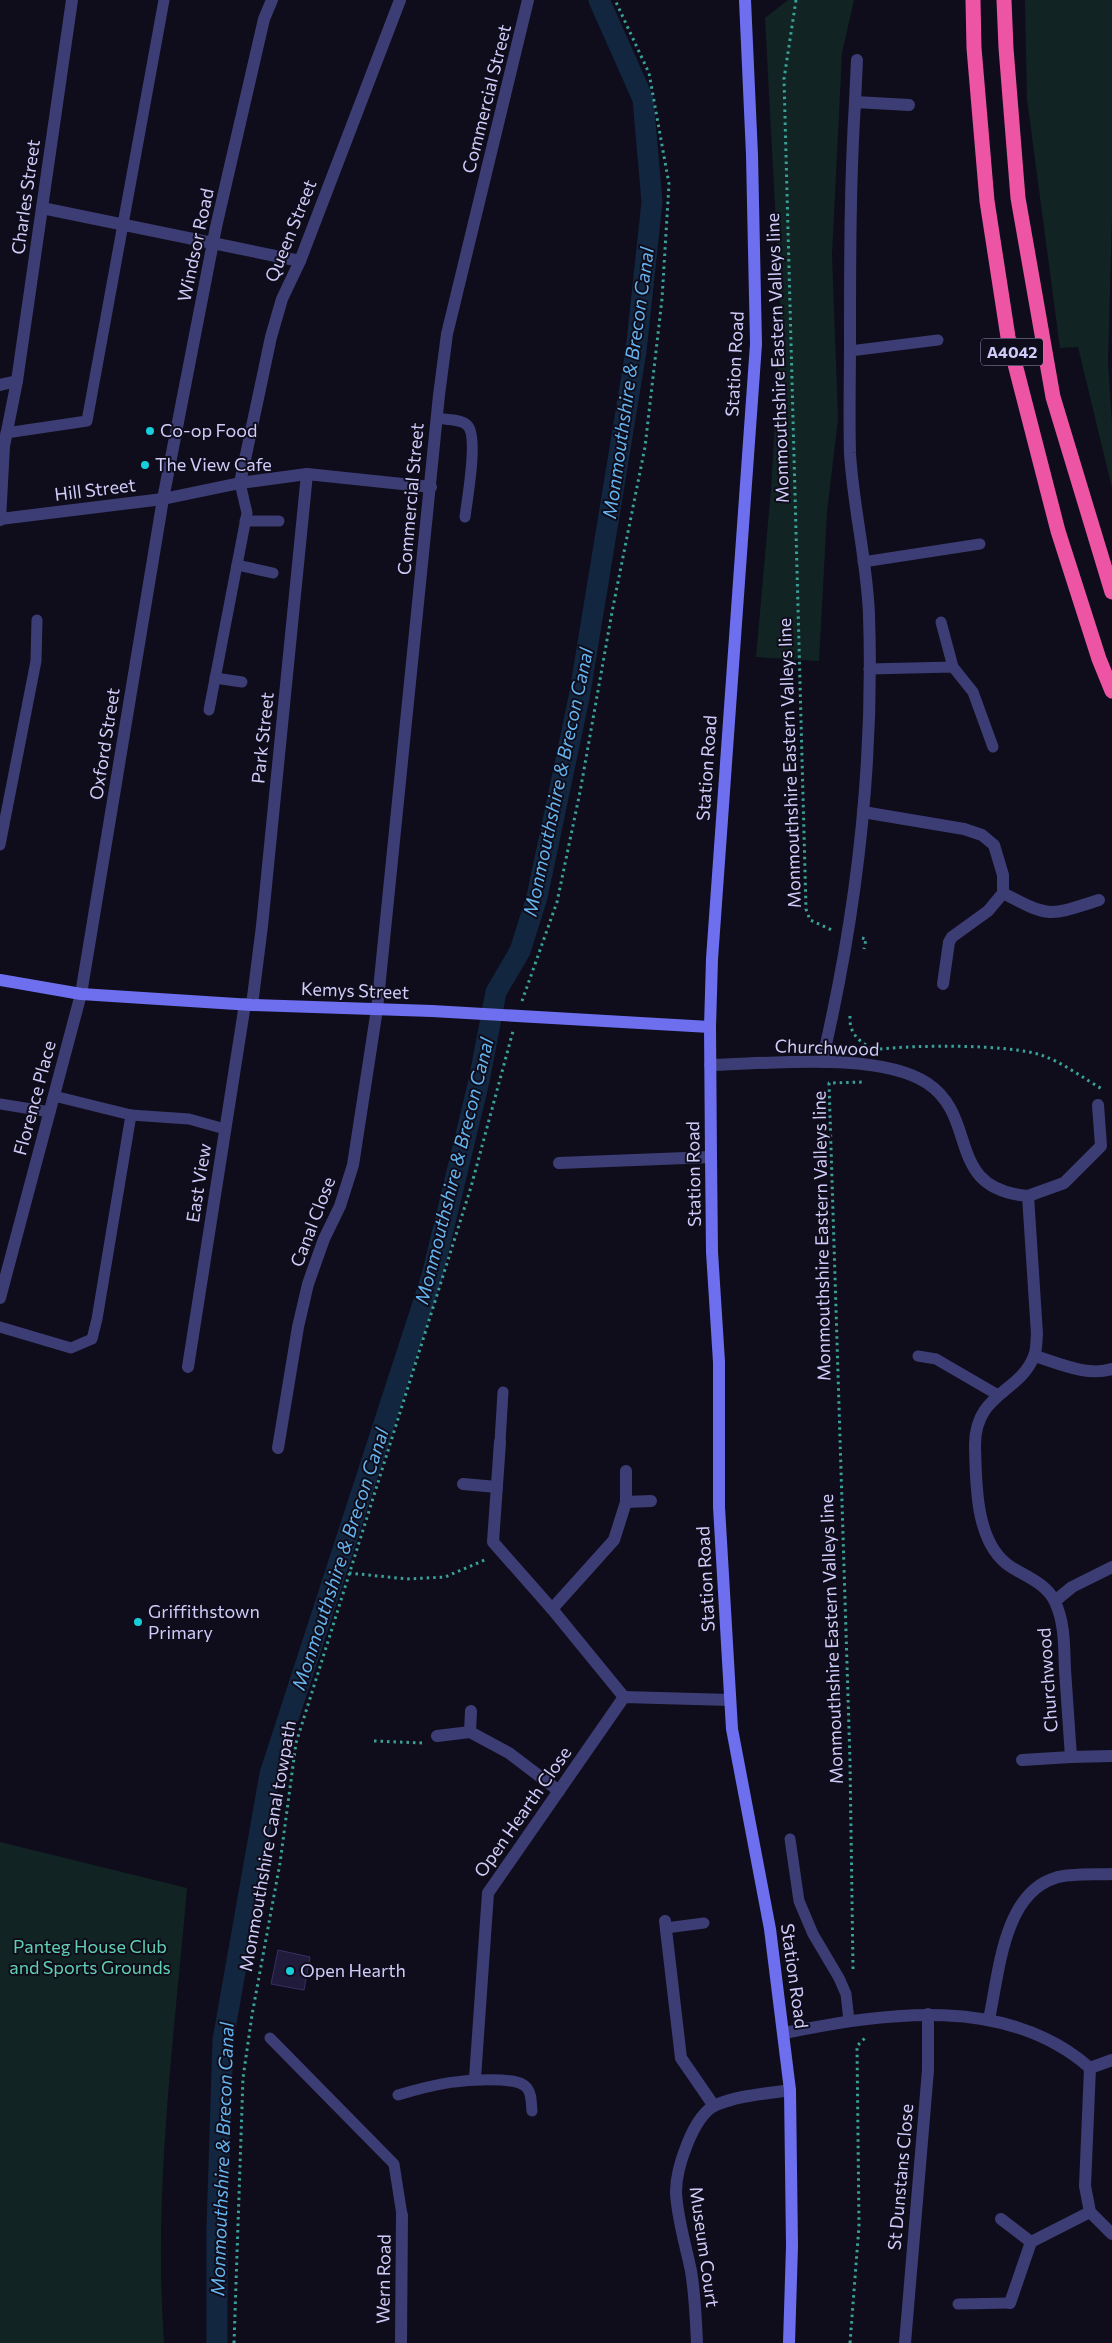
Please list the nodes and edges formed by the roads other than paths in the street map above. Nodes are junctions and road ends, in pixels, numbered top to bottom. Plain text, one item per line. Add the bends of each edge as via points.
1 (72, 0) edge
2 (164, 0) edge
3 (272, 0) edge
4 (400, 0) edge
5 (528, 0) edge
6 (745, 0) edge
7 (973, 0) edge
8 (1004, 0) edge
9 (857, 60) dead end
10 (855, 102) junction
11 (909, 105) dead end
12 (42, 208) junction
13 (124, 224) junction
14 (213, 242) junction
15 (300, 260) junction
16 (938, 340) dead end
17 (850, 351) junction
18 (17, 380) junction
19 (0, 385) edge
20 (437, 418) junction
21 (6, 433) junction
22 (308, 474) junction
23 (240, 484) junction
24 (431, 487) junction
25 (164, 499) junction
26 (465, 517) dead end
27 (0, 520) edge
28 (245, 521) junction
29 (279, 521) dead end
30 (980, 544) dead end
31 (863, 562) junction
32 (237, 565) junction
33 (273, 573) dead end
34 (1112, 592) edge
35 (37, 620) dead end
36 (941, 622) dead end
37 (953, 667) junction
38 (869, 669) junction
39 (215, 678) junction
40 (242, 682) dead end
41 (1112, 691) edge
42 (209, 710) dead end
43 (993, 747) dead end
44 (863, 812) junction
45 (0, 845) edge
46 (1003, 893) junction
47 (1099, 900) dead end
48 (0, 980) edge
49 (942, 984) dead end
50 (81, 994) junction
51 (248, 1004) junction
52 (377, 1009) junction
53 (710, 1027) junction
54 (824, 1062) junction
55 (710, 1065) junction
56 (54, 1096) junction
57 (0, 1104) edge
58 (1098, 1105) dead end
59 (50, 1112) junction
60 (130, 1115) junction
61 (225, 1129) junction
62 (1106, 1146) edge
63 (711, 1158) junction
64 (559, 1163) dead end
65 (1028, 1196) junction
66 (0, 1298) edge
67 (0, 1327) edge
68 (918, 1356) dead end
69 (1035, 1356) junction
70 (188, 1367) dead end
71 (1112, 1370) edge
72 (503, 1392) dead end
73 (998, 1395) junction
74 (500, 1442) joint
75 (278, 1448) dead end
76 (626, 1471) dead end
77 (463, 1484) dead end
78 (497, 1486) junction
79 (651, 1501) dead end
80 (626, 1502) junction
81 (1112, 1567) edge
82 (1055, 1601) junction
83 (552, 1609) junction
84 (624, 1697) junction
85 (730, 1700) junction
86 (471, 1711) dead end
87 (470, 1732) junction
88 (437, 1736) road end
89 (1112, 1756) edge
90 (1071, 1757) junction
91 (1022, 1760) dead end
92 (559, 1791) junction
93 (790, 1839) dead end
94 (1112, 1874) edge
95 (704, 1923) dead end
96 (665, 1924) joint
97 (928, 2014) junction
98 (989, 2019) junction
99 (849, 2021) junction
100 (784, 2033) junction
101 (270, 2038) dead end
102 (1112, 2060) edge
103 (1090, 2068) junction
104 (474, 2078) junction
105 (790, 2090) junction
106 (398, 2096) dead end
107 (714, 2106) junction
108 (532, 2111) dead end
109 (1090, 2212) junction
110 (402, 2215) joint
111 (1001, 2219) dead end
112 (1112, 2234) edge
113 (1030, 2242) junction
114 (1010, 2303) joint
115 (958, 2304) dead end
116 (401, 2343) edge
117 (697, 2343) edge
118 (789, 2343) edge
119 (905, 2343) edge

1 - 12 street, Charles Street
2 - 13 lane
3 - 14 street, Windsor Road via 264,19
4 - 15 street, Queen Street
5 - 20 street, Commercial Street via 447,334
6 - 53 street, Station Road via 756,344 726,744
7 - 41 highway, A4042 via 986,201 1008,337 1058,532
8 - 34 highway, A4042 via 1018,198 1052,396
9 - 10 street
10 - 11 street
10 - 17 street via 850,191
12 - 13 street
12 - 18 street, Charles Street
13 - 14 street
13 - 21 lane via 87,421
14 - 15 street
14 - 25 street, Windsor Road
15 - 23 street, Queen Street via 282,299 271,337
16 - 17 lane
17 - 31 street via 850,454
18 - 19 street
18 - 21 street, Charles Street
20 - 24 street, Commercial Street
20 - 26 lane via 465,423 472,430
21 - 27 street, Charles Street
22 - 23 street, Hill Street
22 - 24 street, Hill Street
22 - 51 street, Park Street via 262,926
23 - 25 street, Hill Street
23 - 28 lane via 247,513
24 - 52 street, Commercial Street
25 - 27 street, Hill Street
25 - 50 street, Oxford Street
28 - 29 lane
28 - 32 lane
30 - 31 lane
31 - 38 street via 869,613
32 - 33 lane
32 - 39 lane
35 - 45 lane via 36,661
36 - 37 lane
37 - 38 lane
37 - 43 lane via 974,692
38 - 44 street
39 - 40 lane
39 - 42 lane
44 - 46 street via 982,834 994,845 999,857 1005,884
44 - 54 street via 848,931
46 - 47 street via 1031,908 1050,913
46 - 49 street via 988,912 952,937
48 - 50 street, Kemys Street
50 - 51 street, Kemys Street
50 - 56 street, Florence Place
51 - 52 street, Kemys Street
51 - 61 street, East View
52 - 53 street, Kemys Street
52 - 75 street, Canal Close via 353,1165 308,1284
53 - 55 street, Station Road
54 - 55 street, Churchwood
54 - 65 street, Churchwood via 874,1064 927,1083 945,1100 956,1119 965,1152 986,1183 1009,1194
55 - 63 street, Station Road
56 - 59 street, Florence Place
56 - 60 lane
57 - 59 lane
58 - 62 street
59 - 66 street, Florence Place
60 - 61 lane via 189,1119
60 - 67 lane via 92,1339 70,1348
61 - 70 street, East View
62 - 65 street via 1064,1183
63 - 64 street
63 - 85 street, Station Road via 712,1252 719,1362 719,1507
65 - 69 street via 1037,1334
68 - 73 lane via 936,1358
69 - 71 street via 1081,1370 1101,1373
69 - 73 street, Churchwood via 1024,1373
72 - 74 lane
73 - 82 street, Churchwood via 988,1404 979,1421 975,1443 980,1515 986,1538 999,1557 1010,1567 1040,1583
74 - 78 street
76 - 80 street
77 - 78 street
78 - 83 street via 493,1542
79 - 80 street
80 - 83 street via 614,1540
81 - 82 street
82 - 90 street, Churchwood via 1062,1624
83 - 84 street
84 - 85 street
84 - 92 street, Open Hearth Close
85 - 100 street, Station Road via 732,1729 770,1929
86 - 87 street
87 - 88 street
87 - 92 street via 509,1753
89 - 90 street, Churchwood
90 - 91 street, Churchwood
92 - 104 street, Open Hearth Close via 488,1893
93 - 99 lane via 799,1901 846,1994
94 - 98 street via 1055,1877 1033,1890 1018,1907 1009,1928
95 - 96 lane
96 - 107 street via 681,2058
97 - 98 street
97 - 99 street
97 - 119 street, St Dunstans Close via 928,2070
98 - 103 street via 1043,2036
99 - 100 street
100 - 105 street, Station Road
101 - 110 lane via 394,2164
102 - 103 street
103 - 109 street via 1084,2156
104 - 106 lane via 441,2083
104 - 108 lane via 512,2081 526,2086
105 - 107 street via 746,2096
105 - 118 street, Station Road via 792,2246
107 - 117 street, Museum Court via 698,2123 686,2146 676,2194 691,2272
109 - 112 street
109 - 113 street
110 - 116 street, Wern Road
111 - 113 street
113 - 114 street
114 - 115 lane

